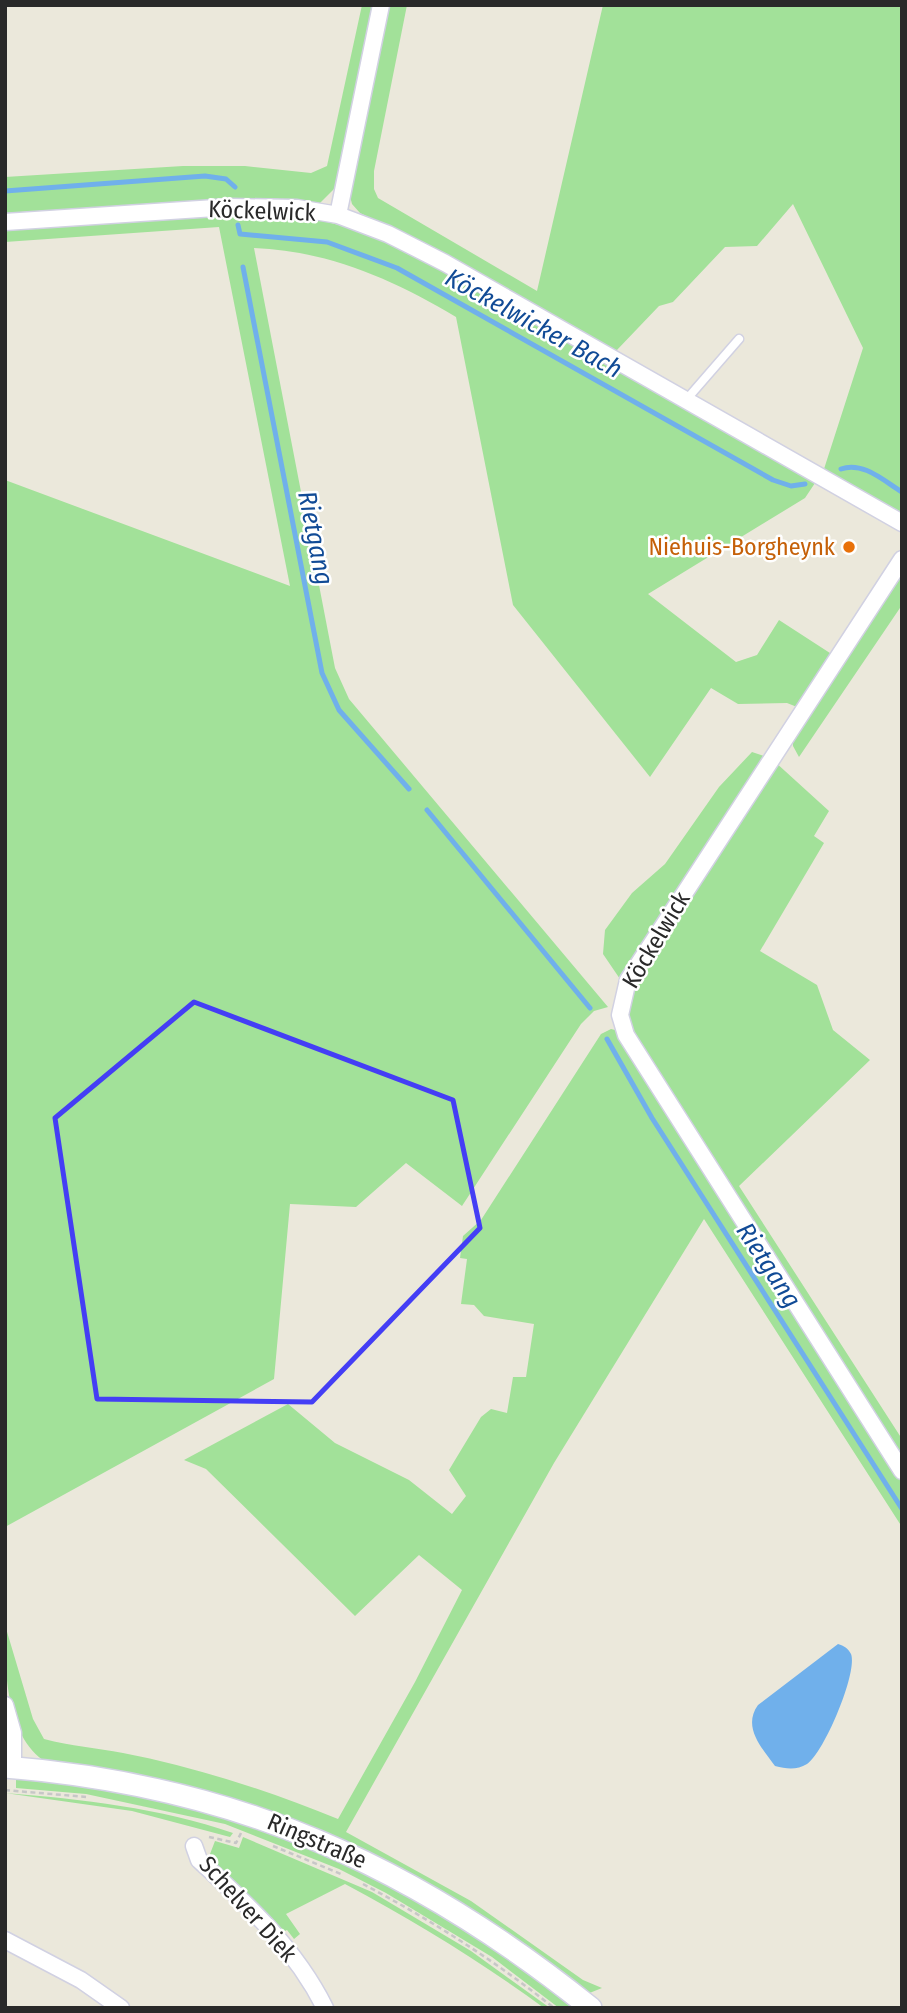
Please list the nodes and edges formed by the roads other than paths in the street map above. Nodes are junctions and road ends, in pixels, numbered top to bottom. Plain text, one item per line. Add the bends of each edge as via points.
1 (381, 5) edge
2 (338, 215) junction
3 (5, 222) edge
4 (739, 339) dead end
5 (686, 400) junction
6 (902, 523) edge
7 (902, 559) edge
8 (902, 1471) edge
9 (5, 1705) edge
10 (9, 1767) edge
11 (194, 1846) road end
12 (5, 1940) edge
13 (121, 2008) edge
14 (325, 2008) edge
15 (591, 2008) edge

1 - 2 street
2 - 3 street, Köckelwick via 297,208 230,207
2 - 5 street, Köckelwick via 445,263
4 - 5 lane
5 - 6 street, Köckelwick
7 - 8 street, Köckelwick via 628,980 620,1016 626,1035
9 - 10 street via 13,1733
10 - 15 main road, Ringstraße via 81,1774 180,1793 238,1809 331,1845 458,1912
11 - 14 street, Schelver Diek via 199,1860 265,1920 305,1972
12 - 13 street via 81,1980

